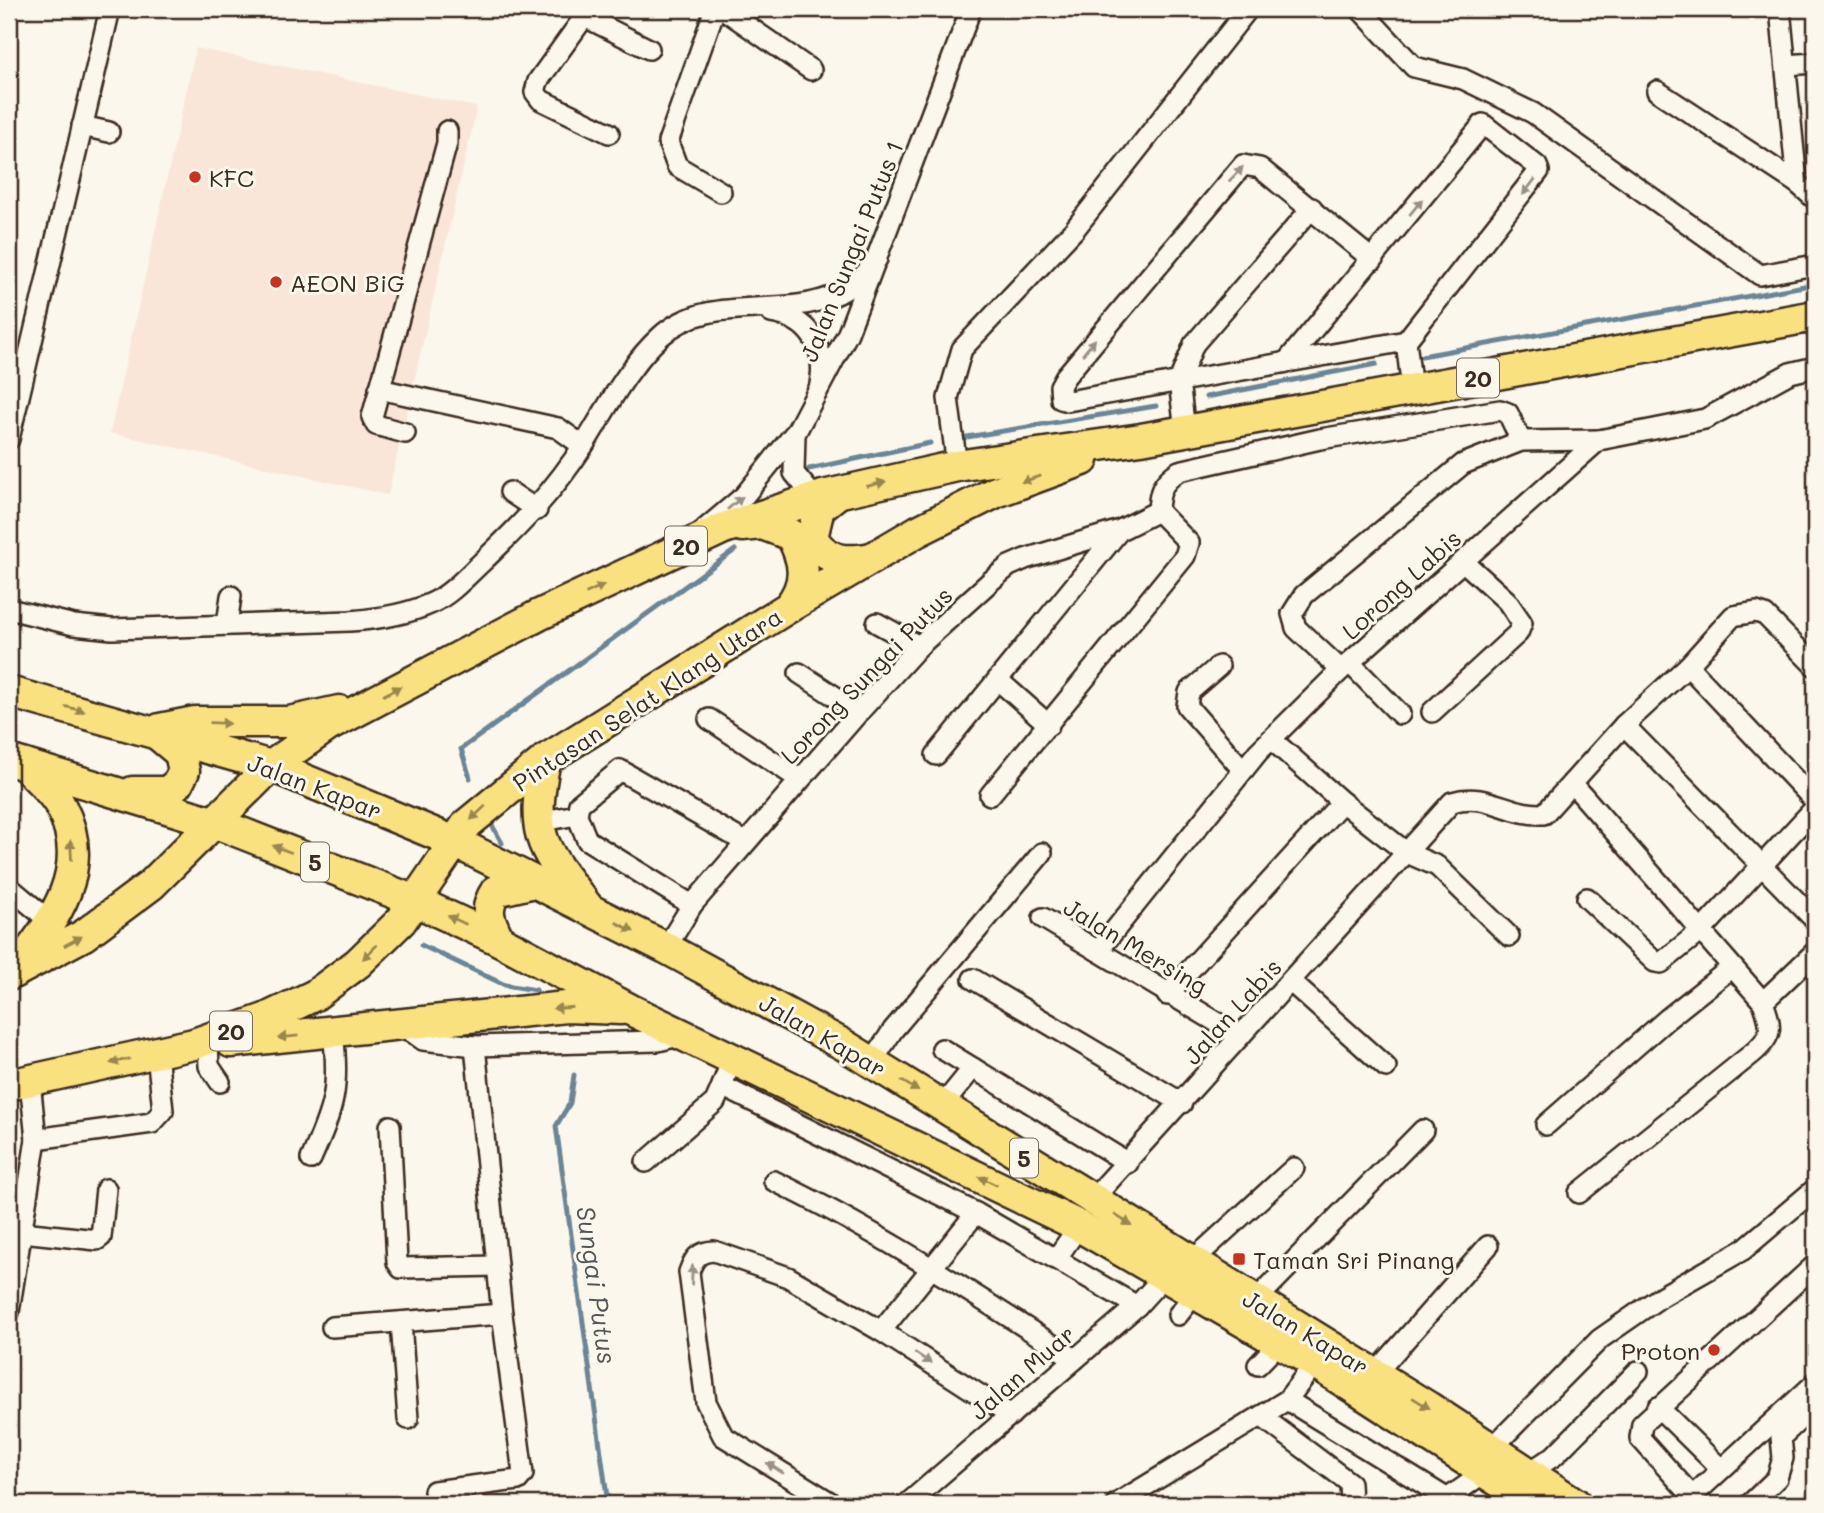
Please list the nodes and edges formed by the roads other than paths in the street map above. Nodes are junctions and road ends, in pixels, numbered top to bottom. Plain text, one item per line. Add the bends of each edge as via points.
1 (97, 9) edge
2 (110, 9) edge
3 (715, 9) edge
4 (723, 9) edge
5 (971, 9) edge
6 (1248, 9) edge
7 (1360, 9) edge
8 (1780, 9) edge
9 (588, 13) edge
10 (649, 48) dead end
11 (1815, 63) edge
12 (1786, 65) junction
13 (811, 70) dead end
14 (1657, 91) dead end
15 (82, 126) junction
16 (447, 131) dead end
17 (109, 132) dead end
18 (609, 134) dead end
19 (65, 172) junction
20 (1797, 183) junction
21 (721, 192) dead end
22 (1815, 199) edge
23 (1312, 208) junction
24 (877, 260) junction
25 (1373, 260) junction
26 (1815, 265) edge
27 (746, 309) junction
28 (1815, 316) edge
29 (1406, 341) junction
30 (1288, 360) junction
31 (1815, 367) edge
32 (1179, 381) junction
33 (9, 384) edge
34 (379, 389) junction
35 (1412, 390) junction
36 (818, 392) junction
37 (1185, 431) junction
38 (405, 433) dead end
39 (794, 434) junction
40 (9, 439) edge
41 (1141, 439) junction
42 (1599, 440) junction
43 (1521, 441) junction
44 (583, 446) junction
45 (957, 466) junction
46 (510, 492) dead end
47 (831, 495) junction
48 (537, 510) junction
49 (1158, 511) junction
50 (724, 528) junction
51 (1120, 530) junction
52 (682, 547) junction
53 (880, 557) junction
54 (1464, 562) junction
55 (231, 596) dead end
56 (789, 607) junction
57 (9, 608) edge
58 (877, 623) dead end
59 (227, 625) junction
60 (919, 646) junction
61 (1219, 666) dead end
62 (1688, 666) junction
63 (1815, 666) edge
64 (1345, 667) junction
65 (799, 673) dead end
66 (998, 680) junction
67 (9, 692) edge
68 (361, 707) junction
69 (859, 712) junction
70 (1433, 712) dead end
71 (1400, 713) dead end
72 (709, 719) dead end
73 (1049, 725) junction
74 (1624, 725) junction
75 (153, 730) junction
76 (1271, 739) junction
77 (936, 755) dead end
78 (545, 760) junction
79 (17, 763) edge
80 (271, 766) junction
81 (1242, 769) junction
82 (799, 779) junction
83 (1572, 783) junction
84 (105, 788) junction
85 (990, 795) dead end
86 (1815, 801) edge
87 (1342, 802) junction
88 (1815, 808) edge
89 (578, 815) junction
90 (537, 822) junction
91 (216, 824) junction
92 (455, 842) junction
93 (745, 842) junction
94 (1042, 853) dead end
95 (1407, 853) junction
96 (1763, 865) junction
97 (535, 882) junction
98 (9, 887) edge
99 (1587, 898) dead end
100 (415, 901) junction
101 (692, 905) junction
102 (591, 910) junction
103 (1043, 918) dead end
104 (1815, 920) edge
105 (52, 923) junction
106 (1702, 930) junction
107 (1509, 936) dead end
108 (499, 940) junction
109 (666, 948) junction
110 (1098, 951) junction
111 (1815, 952) edge
112 (1731, 968) junction
113 (11, 974) edge
114 (974, 978) dead end
115 (1291, 982) junction
116 (1167, 995) junction
117 (1763, 1002) junction
118 (631, 1010) junction
119 (401, 1024) junction
120 (333, 1032) junction
121 (683, 1035) junction
122 (1240, 1036) junction
123 (201, 1044) junction
124 (475, 1046) junction
125 (942, 1049) dead end
126 (157, 1053) junction
127 (872, 1062) junction
128 (1386, 1067) dead end
129 (973, 1068) junction
130 (727, 1073) junction
131 (220, 1082) dead end
132 (19, 1083) edge
133 (1182, 1103) junction
134 (942, 1106) junction
135 (1546, 1125) dead end
136 (390, 1126) dead end
137 (1423, 1130) dead end
138 (36, 1139) junction
139 (311, 1159) dead end
140 (646, 1162) dead end
141 (1128, 1163) junction
142 (1294, 1168) dead end
143 (774, 1181) dead end
144 (106, 1189) dead end
145 (1815, 1189) edge
146 (1579, 1194) dead end
147 (976, 1213) junction
148 (1085, 1213) junction
149 (22, 1232) junction
150 (1488, 1246) dead end
151 (1056, 1259) junction
152 (1815, 1265) edge
153 (497, 1266) junction
154 (933, 1266) junction
155 (1179, 1268) junction
156 (1255, 1301) junction
157 (1137, 1306) junction
158 (9, 1312) edge
159 (502, 1314) junction
160 (401, 1322) junction
161 (332, 1327) dead end
162 (881, 1331) junction
163 (1280, 1342) junction
164 (1075, 1359) junction
165 (1315, 1363) junction
166 (1258, 1365) dead end
167 (1638, 1371) dead end
168 (1375, 1374) junction
169 (1815, 1383) edge
170 (1287, 1400) junction
171 (1815, 1405) edge
172 (1658, 1408) junction
173 (1012, 1415) junction
174 (1261, 1416) junction
175 (408, 1419) dead end
176 (1489, 1460) junction
177 (1721, 1469) junction
178 (434, 1491) dead end
179 (1527, 1495) edge
180 (1688, 1500) edge
181 (1448, 1503) edge
182 (833, 1504) edge
183 (907, 1504) edge
184 (1116, 1504) edge
185 (1351, 1504) edge
186 (1576, 1504) edge
187 (1750, 1504) edge

1 - 19 street
2 - 15 street
3 - 21 street via 668,142 677,166
4 - 13 street
5 - 24 street, Jalan Sungai Putus 1
6 - 45 street via 1074,230 962,349 948,398
7 - 26 street via 1415,67 1463,79 1533,113 1760,275
8 - 12 street
9 - 10 street
9 - 18 street via 538,81 535,92 541,100
11 - 12 street
12 - 20 street
14 - 20 street
15 - 17 street
15 - 19 street
16 - 34 street via 411,282
19 - 33 street
19 - 40 street
20 - 22 street
23 - 25 street
23 - 32 street via 1194,344
32 -> 23 street via 1068,401 1061,399 1060,393 1065,377 1239,168 1260,168
24 - 27 street via 850,290 830,298
24 - 36 street, Jalan Sungai Putus 1
25 -> 29 street via 1483,124 1537,166 1539,172
25 - 30 street
27 - 36 street via 780,314 809,330 822,361
27 - 44 street via 689,319 663,334 635,363
28 - 35 highway, Pintasan Selat Klang Utara / 20
29 - 30 street
29 - 35 street
30 - 32 street
31 - 42 street via 1790,373 1705,419
32 - 37 street
34 - 38 street via 372,422
34 - 44 street via 558,428
35 - 37 highway, Pintasan Selat Klang Utara / 20
36 - 39 street, Jalan Sungai Putus 1
37 - 41 highway, Pintasan Selat Klang Utara / 20
39 - 47 street, Jalan Sungai Putus 1 via 794,473 809,491
52 -> 39 street via 744,495
41 - 45 highway, Pintasan Selat Klang Utara / 20
41 -> 53 highway, Pintasan Selat Klang Utara / 20 via 996,492 918,531
42 - 43 street
42 - 54 street, Lorong Labis
43 - 49 street via 1508,413 1500,410 1320,439 1179,471 1165,480
43 - 64 street via 1463,464 1304,595 1292,614 1296,628
44 - 48 street
47 -> 45 highway, Pintasan Selat Klang Utara / 20
46 - 48 street
47 - 50 highway, Pintasan Selat Klang Utara / 20
47 - 53 highway via 813,522 812,538 820,551 850,562
48 - 59 street via 456,586 411,611 350,621
49 - 51 street, Lorong Sungai Putus
49 - 73 street via 1189,543 1185,556
50 - 52 highway, Pintasan Selat Klang Utara / 20
50 - 56 highway via 762,524 791,536 805,570 801,591
51 - 60 street, Lorong Sungai Putus via 1009,566
51 - 66 street
68 -> 52 highway, Pintasan Selat Klang Utara / 20
53 - 56 highway, Pintasan Selat Klang Utara / 20
54 - 64 street, Lorong Labis
54 - 70 street via 1507,601 1522,623 1518,633
55 - 59 street
56 - 78 highway, Pintasan Selat Klang Utara / 20
57 - 59 street via 74,625 112,629
58 - 60 street
60 - 69 street, Lorong Sungai Putus
61 - 81 street via 1189,692 1187,706
62 - 63 street, Jalan Labis via 1733,616 1756,612 1765,615
62 - 74 street, Jalan Labis
62 - 86 street
64 - 71 street
64 - 76 street, Lorong Labis
65 - 69 street
66 - 73 street
66 - 77 street
67 -> 75 highway, Jalan Kapar / 5
75 -> 68 highway via 195,722 289,722
68 - 80 highway, Pintasan Selat Klang Utara / 20
69 - 82 street, Lorong Sungai Putus
72 - 82 street
73 - 85 street
74 - 83 street, Jalan Labis
74 - 96 street
75 - 80 highway, Jalan Kapar / 5
75 - 84 highway via 180,753 184,772 178,783 167,792
76 - 81 street, Lorong Labis
76 - 87 street
78 - 90 highway
78 -> 92 highway, Pintasan Selat Klang Utara / 20 via 492,801
79 - 84 highway, Jalan Kapar / 5
105 -> 79 highway via 69,884 73,851 69,830 61,805
80 - 91 highway, Pintasan Selat Klang Utara / 20
80 - 92 highway, Jalan Kapar / 5
81 - 110 street, Lorong Labis
82 - 93 street, Lorong Sungai Putus
83 - 95 street, Jalan Labis via 1544,814 1519,814 1470,797 1452,802
83 - 106 street
84 - 91 highway, Jalan Kapar / 5
87 - 95 street
87 - 116 street
88 - 96 street
89 - 90 street
89 - 93 street via 579,804 621,770
89 - 101 street via 587,840
90 - 102 highway via 550,858
100 -> 91 highway, Jalan Kapar / 5
113 -> 91 highway, Pintasan Selat Klang Utara / 20 via 84,935 151,885
92 - 97 highway, Jalan Kapar / 5
92 - 100 highway, Pintasan Selat Klang Utara / 20
93 - 101 street, Lorong Sungai Putus
94 - 127 street via 893,1030
95 - 107 street via 1437,866
95 - 115 street, Jalan Labis
96 - 104 street
96 - 106 street
97 - 102 highway, Jalan Kapar / 5
97 - 108 highway via 496,891 488,903 488,916
98 - 105 street
99 - 106 street via 1655,962 1666,961
108 -> 100 highway, Jalan Kapar / 5
100 -> 123 highway, Pintasan Selat Klang Utara / 20 via 358,963 315,995
101 - 109 street, Lorong Sungai Putus
102 -> 109 highway, Jalan Kapar / 5
103 - 110 street, Jalan Mersing
105 - 113 highway
106 - 112 street
108 - 118 highway, Jalan Kapar / 5
109 - 127 highway, Jalan Kapar / 5
110 - 116 street, Jalan Mersing
111 - 117 street
112 - 117 street
112 - 135 street
114 - 133 street
115 - 122 street, Jalan Labis
115 - 128 street
116 - 122 street, Jalan Mersing
117 - 146 street via 1770,1031 1761,1046
118 -> 119 highway via 566,1007
118 - 121 highway, Jalan Kapar / 5
119 - 120 highway
119 - 124 street via 423,1040
120 -> 123 highway
120 - 139 street via 335,1102
121 - 124 street via 658,1041
121 - 130 highway, Jalan Kapar / 5
122 - 133 street, Jalan Labis
123 - 126 highway, Pintasan Selat Klang Utara / 20
123 - 131 street
124 - 153 street
125 - 129 street
126 -> 132 highway, Pintasan Selat Klang Utara / 20
126 - 138 street via 163,1111 152,1123
127 -> 134 highway, Jalan Kapar / 5
129 - 134 street
129 - 141 street
130 - 140 street via 715,1101
130 - 147 street
148 -> 130 highway, Jalan Kapar / 5
132 - 138 street
133 - 141 street, Jalan Labis
134 - 148 highway, Jalan Kapar / 5
136 - 153 street via 397,1262 401,1268
137 - 156 street
138 - 149 street
141 - 148 street, Jalan Labis
142 - 155 street, Jalan Muar
143 - 154 street
144 - 149 street via 97,1240
145 - 176 street via 1742,1250 1662,1296 1600,1339
147 - 151 street
147 - 154 street
148 - 151 street, Jalan Labis
148 - 155 highway, Jalan Kapar / 5
149 - 158 street
150 - 168 street
151 - 157 street
152 - 172 street
153 - 159 street
154 - 162 street
154 - 164 street
155 - 156 highway, Jalan Kapar / 5
155 - 157 street, Jalan Muar
155 - 163 highway, Jalan Kapar / 5 via 1187,1303
156 - 168 highway, Jalan Kapar / 5
157 - 164 street, Jalan Muar
159 - 160 street
159 - 178 street via 523,1474 517,1480
160 - 161 street
160 - 175 street
162 -> 173 street
182 -> 162 street via 723,1436 706,1402 689,1272 694,1258 713,1251 788,1276
163 - 165 highway, Jalan Kapar / 5
163 - 166 street
164 - 173 street, Jalan Muar
165 - 170 street
165 - 176 highway, Jalan Kapar / 5
167 - 179 street via 1554,1456
168 -> 176 highway, Jalan Kapar / 5
169 - 177 street
170 - 174 street
170 - 181 street
171 - 187 street via 1781,1437 1783,1458 1777,1478
172 - 177 street
172 - 180 street via 1643,1424 1640,1438
173 - 183 street, Jalan Muar
174 - 184 street
174 - 185 street via 1350,1483
176 - 179 highway, Jalan Kapar / 5
176 - 181 street
177 - 180 street
179 - 186 highway, Jalan Kapar / 5

